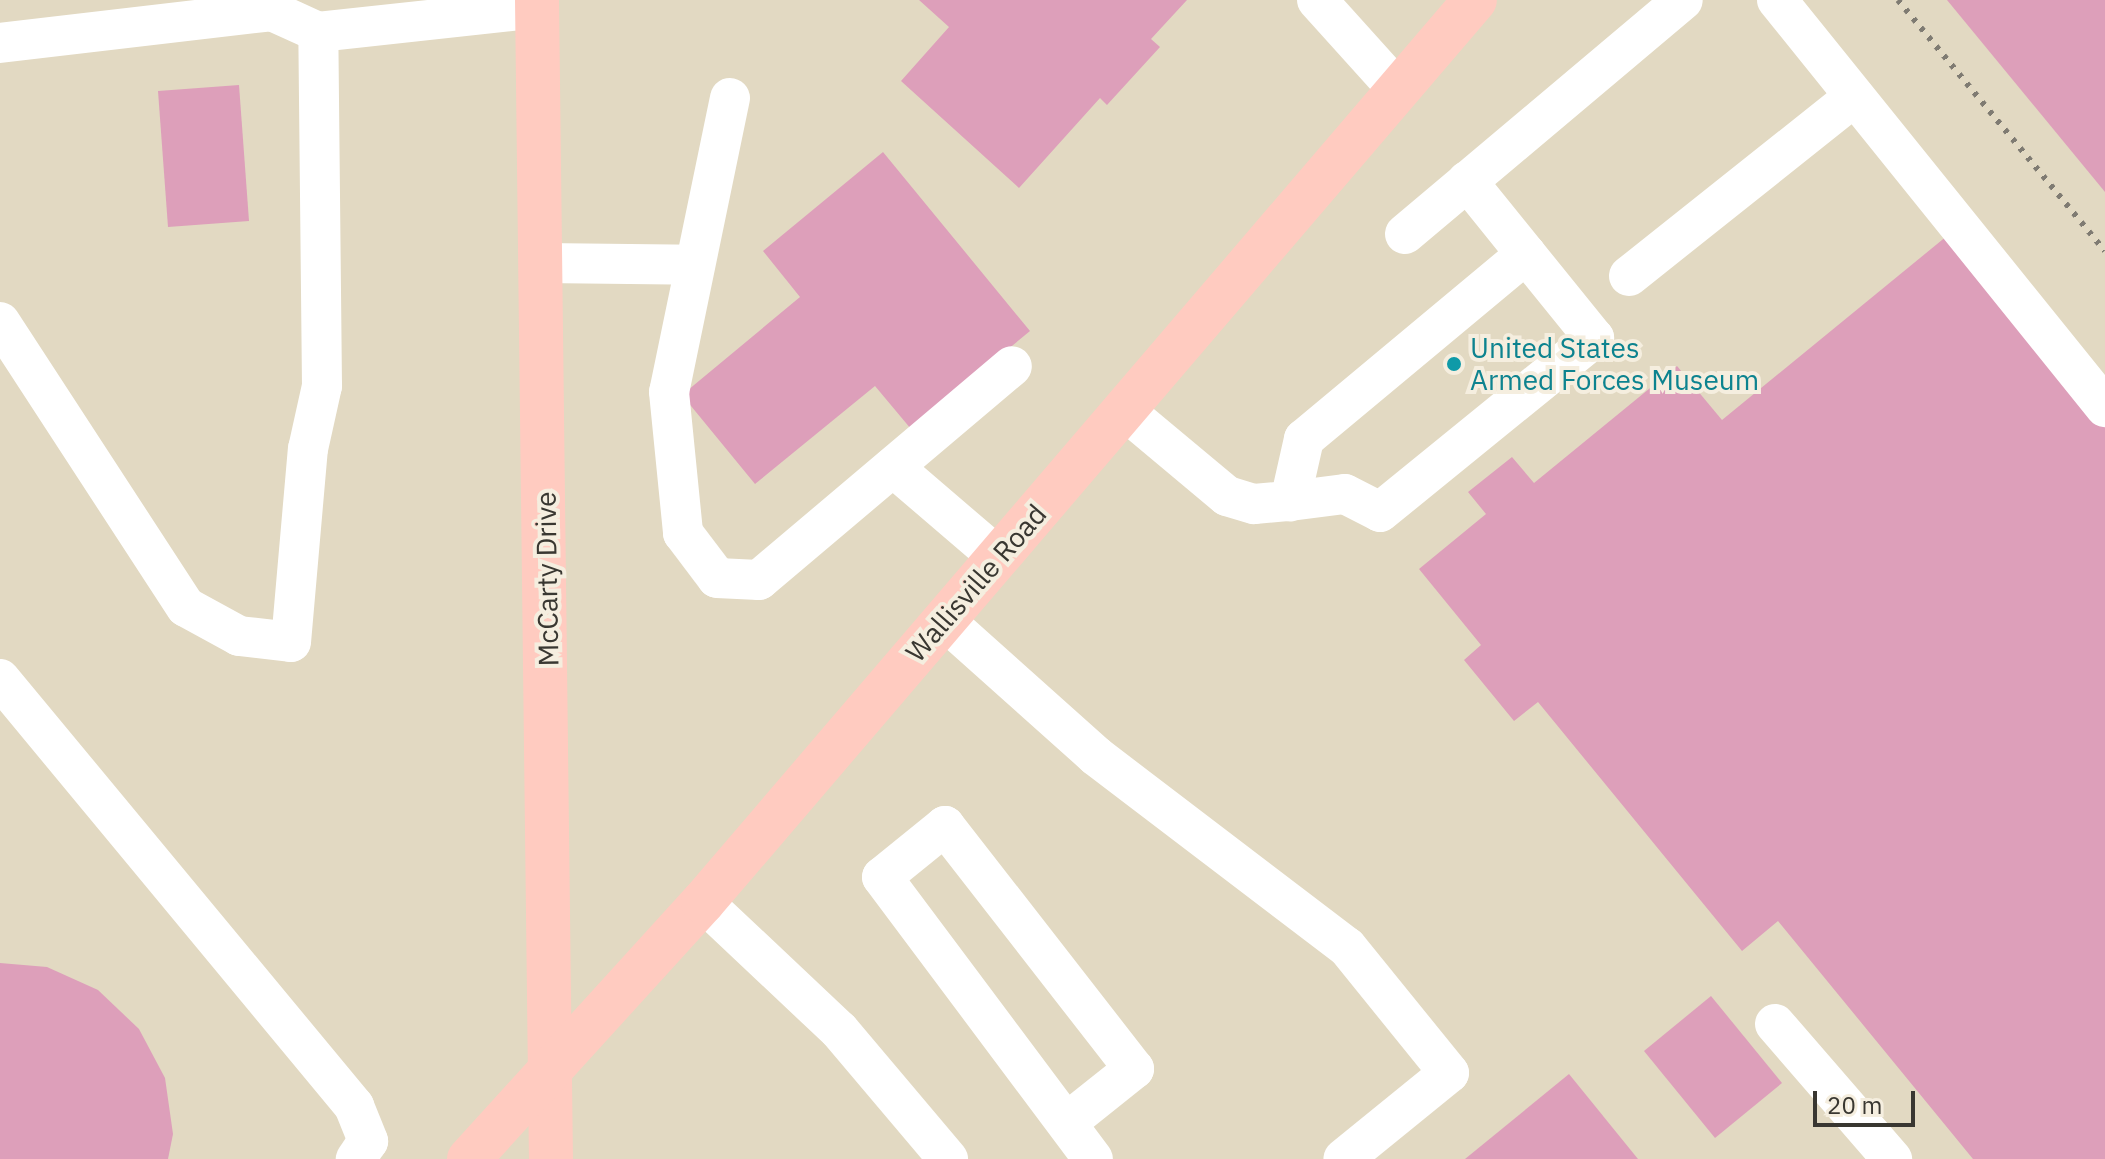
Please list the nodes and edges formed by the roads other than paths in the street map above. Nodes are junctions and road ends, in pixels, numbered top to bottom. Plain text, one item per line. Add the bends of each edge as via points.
1 (1317, 0) edge
2 (1475, 0) edge
3 (1683, 0) edge
4 (1777, 0) edge
5 (538, 4) edge
6 (318, 32) junction
7 (0, 43) edge
8 (1398, 90) junction
9 (1854, 97) junction
10 (730, 98) dead end
11 (1467, 181) junction
12 (1405, 234) dead end
13 (1526, 254) junction
14 (542, 263) junction
15 (695, 265) junction
16 (1629, 276) dead end
17 (0, 322) edge
18 (1012, 366) dead end
19 (2105, 407) edge
20 (1124, 410) junction
21 (893, 467) junction
22 (1290, 501) junction
23 (998, 557) junction
24 (944, 620) junction
25 (0, 679) edge
26 (703, 902) junction
27 (1775, 1024) dead end
28 (552, 1062) junction
29 (1070, 1120) junction
30 (356, 1159) edge
31 (469, 1159) edge
32 (551, 1159) edge
33 (948, 1159) edge
34 (1093, 1159) edge
35 (1343, 1159) edge
36 (1892, 1159) edge

1 - 8 lane
2 - 8 main road, Wallisville Road
3 - 11 lane
4 - 9 lane
5 - 6 lane
5 - 14 main road, McCarty Drive
6 - 7 lane via 272,11
6 - 17 lane via 322,386 308,449 291,642 239,636 186,607
8 - 20 main road, Wallisville Road
9 - 16 lane
9 - 19 lane
10 - 15 lane
11 - 12 lane
11 - 13 lane
13 - 22 lane via 1304,439
13 - 22 lane via 1594,338 1380,512 1345,494
14 - 15 lane
14 - 28 main road, McCarty Drive
15 - 21 lane via 669,392 669,448 683,533 717,578 759,580
18 - 21 lane
20 - 22 lane via 1227,496 1254,504
20 - 23 main road, Wallisville Road
21 - 23 lane
23 - 24 main road, Wallisville Road
24 - 26 main road, Wallisville Road
24 - 35 lane via 1096,756 1347,947 1449,1073
25 - 30 lane via 354,1106 368,1141
26 - 28 main road, Wallisville Road
26 - 33 lane via 839,1030
27 - 36 lane
28 - 31 main road, Wallisville Road
28 - 32 main road, McCarty Drive
29 - 29 lane via 882,877 945,826 1134,1069
29 - 34 lane

